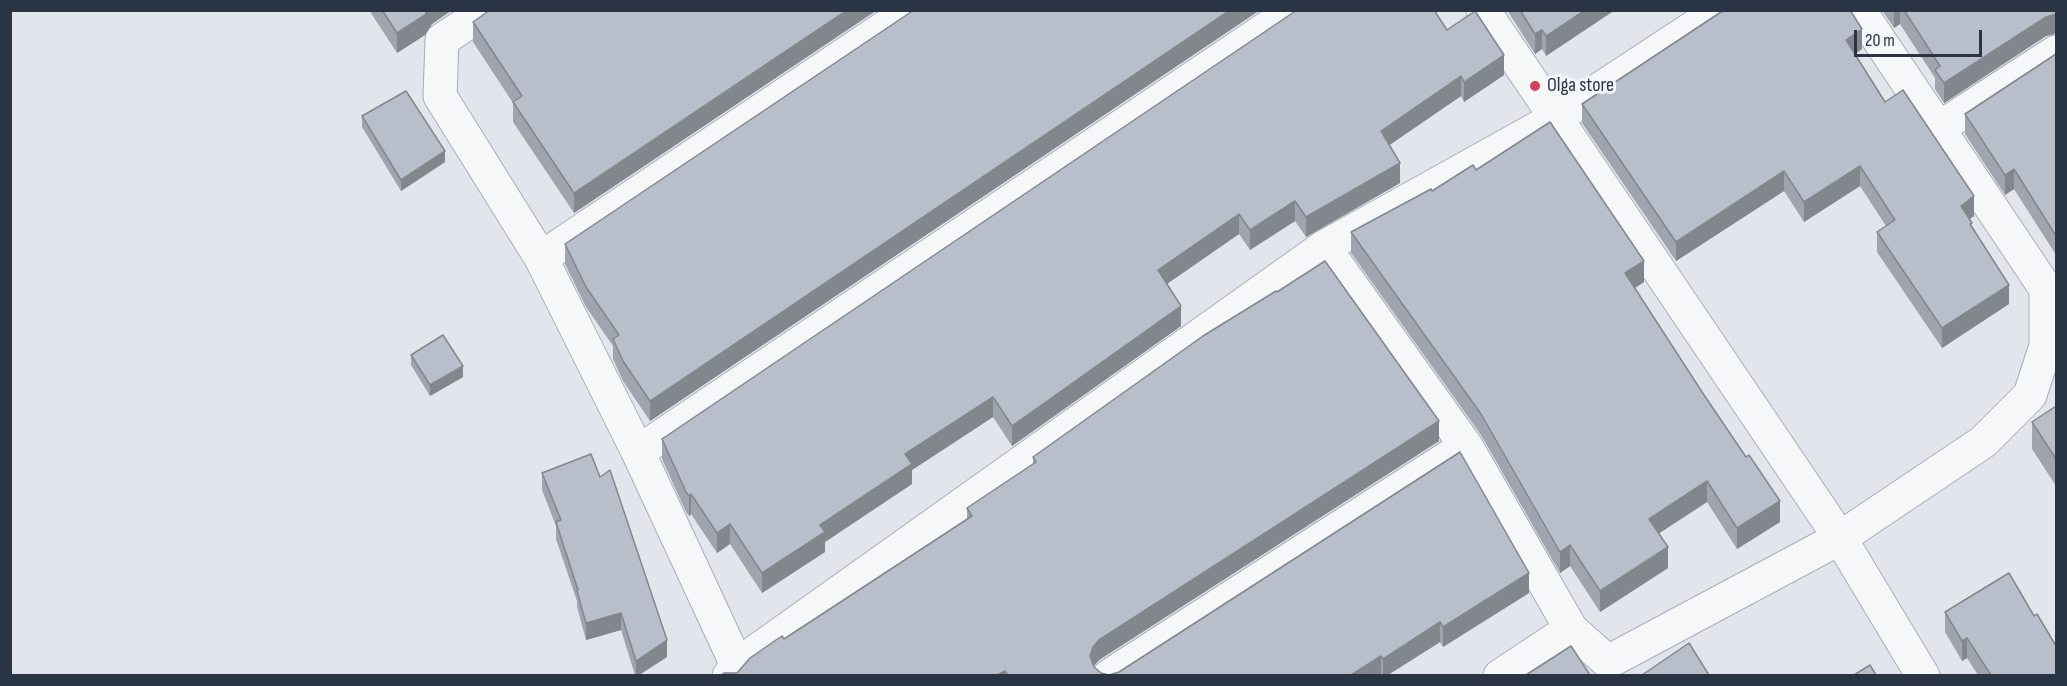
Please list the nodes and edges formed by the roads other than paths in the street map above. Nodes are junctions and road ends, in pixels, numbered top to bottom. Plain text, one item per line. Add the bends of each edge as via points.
1 (487, 10) edge
2 (911, 10) edge
3 (1294, 10) edge
4 (1483, 10) edge
5 (1720, 10) edge
6 (1859, 10) edge
7 (2056, 52) edge
8 (1556, 118) junction
9 (1939, 128) junction
10 (1324, 246) junction
11 (541, 258) junction
12 (2051, 285) edge
13 (1466, 446) junction
14 (638, 452) junction
15 (1840, 538) junction
16 (1571, 629) junction
17 (733, 670) edge
18 (1109, 675) edge
19 (1500, 675) edge
20 (1923, 675) edge

1 - 11 street via 442,40 440,96
2 - 11 street
3 - 14 street
4 - 8 street
5 - 8 street
6 - 9 street
7 - 9 street
8 - 10 street
8 - 15 street
9 - 12 street
10 - 13 street
10 - 17 street
11 - 14 street
12 - 15 street via 2046,346 2030,395 1983,442
13 - 16 street
13 - 18 street
14 - 17 street
15 - 16 street via 1608,662
15 - 20 street
16 - 19 street

